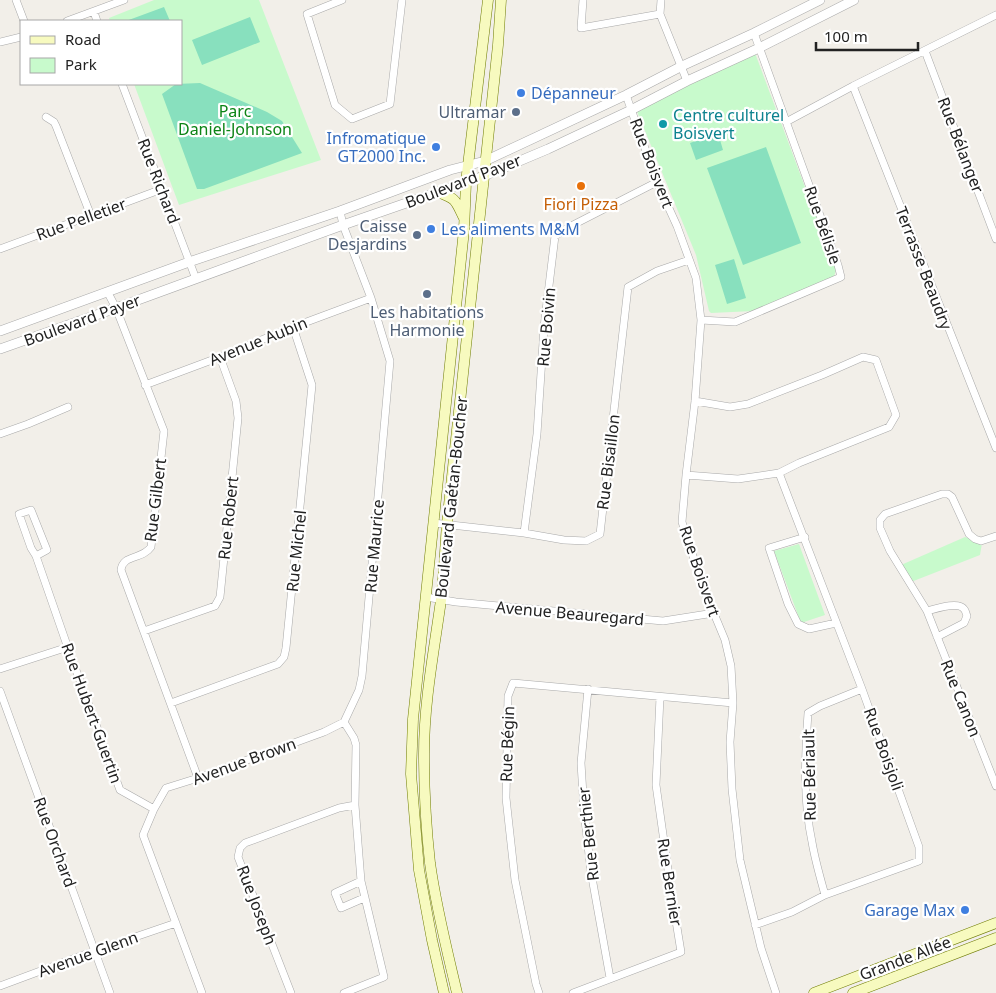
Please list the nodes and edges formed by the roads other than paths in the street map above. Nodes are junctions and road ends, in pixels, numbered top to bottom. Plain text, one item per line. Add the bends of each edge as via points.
1 (16, 0) edge
2 (124, 0) edge
3 (342, 0) edge
4 (402, 0) edge
5 (488, 0) edge
6 (501, 0) edge
7 (583, 0) edge
8 (660, 0) edge
9 (820, 0) edge
10 (854, 0) edge
11 (94, 12) junction
12 (660, 14) junction
13 (996, 15) edge
14 (24, 20) edge
15 (71, 20) edge
16 (98, 20) edge
17 (754, 33) junction
18 (20, 37) edge
19 (0, 42) edge
20 (758, 48) junction
21 (925, 51) junction
22 (682, 66) junction
23 (687, 81) junction
24 (122, 85) edge
25 (853, 86) junction
26 (626, 95) junction
27 (631, 110) junction
28 (46, 117) dead end
29 (786, 122) junction
30 (552, 130) junction
31 (559, 143) junction
32 (485, 161) junction
33 (468, 165) junction
34 (484, 176) junction
35 (466, 182) junction
36 (657, 182) junction
37 (162, 189) junction
38 (438, 192) junction
39 (340, 211) junction
40 (91, 216) junction
41 (464, 219) junction
42 (343, 225) junction
43 (996, 239) edge
44 (0, 249) edge
45 (689, 260) junction
46 (190, 262) junction
47 (196, 279) junction
48 (108, 292) junction
49 (370, 298) junction
50 (116, 308) junction
51 (701, 320) junction
52 (293, 326) junction
53 (0, 331) edge
54 (453, 333) junction
55 (467, 334) junction
56 (0, 349) edge
57 (220, 356) junction
58 (145, 385) junction
59 (696, 401) junction
60 (68, 407) dead end
61 (0, 434) edge
62 (996, 448) edge
63 (779, 473) junction
64 (686, 475) junction
65 (433, 523) junction
66 (448, 524) junction
67 (524, 532) junction
68 (996, 536) edge
69 (805, 537) junction
70 (36, 556) junction
71 (426, 597) junction
72 (441, 600) junction
73 (927, 611) junction
74 (714, 613) junction
75 (836, 623) junction
76 (144, 631) junction
77 (937, 637) junction
78 (68, 647) junction
79 (0, 669) edge
80 (862, 689) junction
81 (588, 690) junction
82 (0, 691) edge
83 (660, 697) junction
84 (171, 703) junction
85 (732, 703) junction
86 (344, 722) junction
87 (198, 778) junction
88 (996, 786) edge
89 (355, 805) junction
90 (154, 809) junction
91 (361, 881) junction
92 (825, 895) junction
93 (364, 898) junction
94 (176, 923) junction
95 (996, 923) edge
96 (755, 925) junction
97 (996, 938) edge
98 (94, 951) junction
99 (610, 978) junction
100 (0, 986) edge
101 (2, 993) edge
102 (110, 993) edge
103 (202, 993) edge
104 (291, 993) edge
105 (344, 993) edge
106 (444, 993) edge
107 (457, 993) edge
108 (539, 993) edge
109 (573, 993) edge
110 (776, 993) edge
111 (814, 993) edge
112 (854, 993) edge

1 - 14 street
2 - 11 street
3 - 4 street via 307,14 335,105 352,119 390,104
5 - 33 main road, Boulevard Gaétan-Boucher
6 - 32 main road, Boulevard Gaétan-Boucher
7 - 12 street via 582,28
8 - 12 street
9 - 17 street, Boulevard Payer
10 - 20 street, Boulevard Payer
11 - 15 street
11 - 16 street
12 - 22 street
13 - 21 street
17 - 20 street, Rue Bélisle
17 - 22 street, Boulevard Payer
18 - 19 street
20 - 23 street, Boulevard Payer
20 - 29 street, Rue Bélisle
21 - 25 street
21 - 43 street, Rue Bélanger
22 - 23 street
22 - 26 street, Boulevard Payer
23 - 27 street, Boulevard Payer
24 - 37 street, Rue Richard
25 - 29 street
25 - 62 street, Terrasse Beaudry
26 - 27 street, Rue Boisvert
26 - 30 street, Boulevard Payer
27 - 31 street, Boulevard Payer
27 - 36 street, Rue Boisvert
28 - 40 street via 56,126
29 - 51 street, Rue Bélisle via 841,277 735,322
30 - 31 street
30 - 32 street, Boulevard Payer
31 - 34 street, Boulevard Payer
32 - 33 street, Boulevard Payer
32 - 34 main road, Boulevard Gaétan-Boucher
33 - 35 main road, Boulevard Gaétan-Boucher
33 - 39 street, Boulevard Payer
34 - 35 street, Boulevard Payer
34 - 55 main road, Boulevard Gaétan-Boucher
35 - 38 street, Boulevard Payer
35 - 41 main road, Boulevard Gaétan-Boucher
36 - 45 street, Rue Boisvert
36 - 67 street, Rue Boivin via 555,236 544,327 537,434
37 - 40 street, Rue Pelletier
37 - 46 street, Rue Richard
38 - 41 main road via 452,197
38 - 42 street, Boulevard Payer
39 - 42 street, Rue Maurice
39 - 46 street, Boulevard Payer
40 - 44 street, Rue Pelletier
41 - 54 main road, Boulevard Gaétan-Boucher
42 - 47 street, Boulevard Payer
42 - 49 street, Rue Maurice
45 - 51 street, Rue Boisvert via 696,278
45 - 67 street, Rue Bisaillon via 657,271 628,287 600,534 586,541
46 - 47 street, Rue Richard
46 - 48 street, Boulevard Payer
47 - 50 street, Boulevard Payer
48 - 50 street, Rue Gilbert
48 - 53 street, Boulevard Payer
49 - 52 street, Avenue Aubin
49 - 86 street, Rue Maurice via 390,361 362,676
50 - 56 street, Boulevard Payer
50 - 58 street, Rue Gilbert
51 - 59 street, Rue Boisvert
52 - 57 street, Avenue Aubin
52 - 84 street, Rue Michel via 312,385 284,657 278,664
54 - 55 main road
54 - 65 main road, Boulevard Gaétan-Boucher
55 - 66 main road, Boulevard Gaétan-Boucher
57 - 58 street, Avenue Aubin
57 - 76 street, Rue Robert via 236,401 238,418 220,598 215,606
58 - 76 street, Rue Gilbert via 164,431 151,547 147,553 126,560 121,570
59 - 63 street via 730,407 748,404 863,357 876,360 896,415 889,427
59 - 64 street, Rue Boisvert
60 - 61 street
63 - 64 street via 738,479
63 - 69 street, Rue Boisjoli
64 - 74 street, Rue Boisvert via 682,522
65 - 66 street, Rue Bisaillon
65 - 71 main road, Boulevard Gaétan-Boucher
66 - 67 street, Rue Bisaillon
66 - 72 main road, Boulevard Gaétan-Boucher
68 - 73 street, Rue Canon via 981,541 969,534 948,494 885,514 880,520 880,528 890,551
69 - 75 street, Rue Boisjoli
69 - 75 street via 769,548 788,604 798,624 808,629
70 - 70 street, Rue Hubert-Guertin via 19,514 31,510 47,550
70 - 78 street, Rue Hubert-Guertin
71 - 72 street, Avenue Beauregard
71 - 106 main road, Boulevard Gaétan-Boucher via 413,719 411,774 419,870
72 - 74 street, Avenue Beauregard via 663,621
72 - 107 main road, Boulevard Gaétan-Boucher via 425,721 425,801 432,876
73 - 77 street, Rue Canon
73 - 77 street via 946,606 964,608 967,616 964,623
74 - 85 street, Rue Boisvert via 731,666
75 - 80 street, Rue Boisjoli
76 - 84 street, Rue Gilbert
77 - 88 street, Rue Canon
78 - 79 street
78 - 90 street, Rue Hubert-Guertin via 120,790
80 - 92 street, Rue Bériault via 808,713 806,792 811,840
80 - 92 street, Rue Boisjoli via 919,847 919,861
81 - 83 street, Rue Bégin
81 - 99 street, Rue Berthier via 581,763 584,811
81 - 108 street, Rue Bégin via 513,684 508,696 506,798 515,880
82 - 98 street, Rue Orchard
83 - 85 street, Rue Bégin
83 - 99 street, Rue Bernier via 656,785 681,952
84 - 87 street, Rue Gilbert
85 - 96 street, Rue Boisvert via 732,789 740,860
86 - 87 street, Avenue Brown
86 - 89 street via 356,745
87 - 90 street, Avenue Brown via 166,788
89 - 91 street
89 - 104 street, Rue Joseph via 245,843 240,848 238,857
90 - 94 street via 144,836
91 - 93 street
91 - 93 street via 335,893 340,908
92 - 96 street, Rue Boisjoli via 792,912
93 - 105 street via 384,977
94 - 98 street, Avenue Glenn
94 - 103 street
95 - 111 main road, Grande Allée
96 - 110 street, Rue Boisvert
97 - 112 main road, Grande Allée
98 - 100 street, Avenue Glenn
98 - 102 street, Rue Orchard
99 - 109 street, Rue Bernier
100 - 101 street

